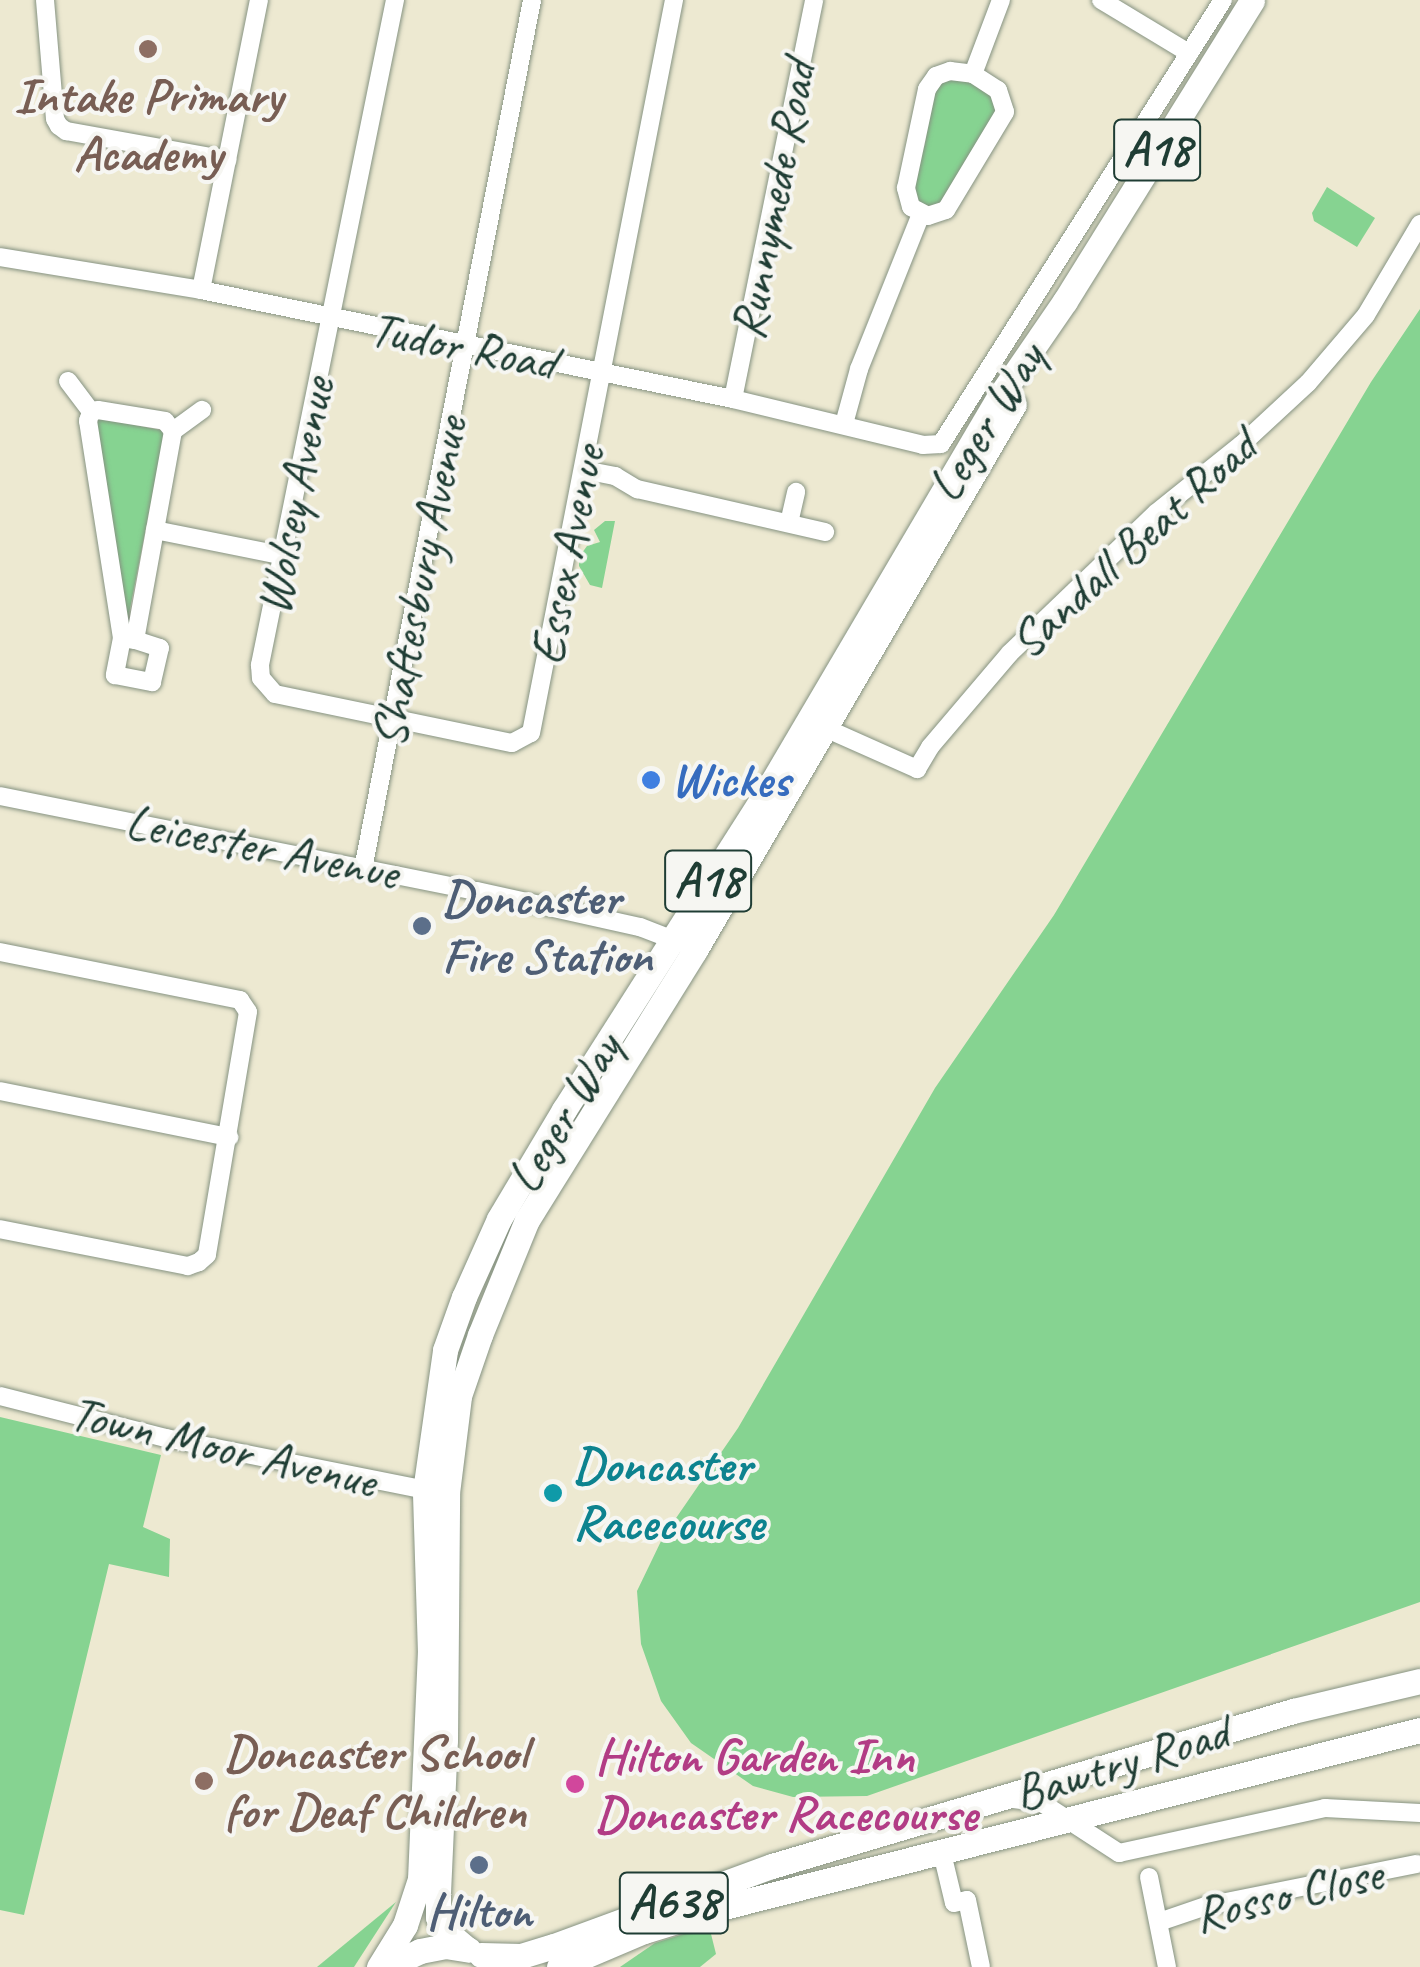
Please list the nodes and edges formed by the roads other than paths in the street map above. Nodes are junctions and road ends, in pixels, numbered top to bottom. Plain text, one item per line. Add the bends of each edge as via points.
1 (45, 0) edge
2 (259, 0) edge
3 (395, 0) edge
4 (532, 0) edge
5 (674, 0) edge
6 (814, 0) edge
7 (1001, 0) edge
8 (1101, 0) edge
9 (1224, 0) edge
10 (1252, 0) edge
11 (1190, 53) junction
12 (973, 74) junction
13 (228, 160) junction
14 (921, 214) junction
15 (1420, 224) edge
16 (0, 257) edge
17 (201, 290) junction
18 (330, 320) junction
19 (466, 348) junction
20 (604, 374) junction
21 (68, 381) dead end
22 (732, 399) junction
23 (202, 410) dead end
24 (91, 412) junction
25 (844, 424) junction
26 (173, 430) junction
27 (584, 470) junction
28 (796, 492) dead end
29 (789, 524) junction
30 (155, 530) junction
31 (825, 532) dead end
32 (285, 556) junction
33 (391, 719) junction
34 (816, 724) junction
35 (0, 796) edge
36 (364, 869) junction
37 (683, 944) junction
38 (0, 952) edge
39 (0, 1091) edge
40 (229, 1137) junction
41 (0, 1230) edge
42 (0, 1396) edge
43 (436, 1492) junction
44 (1420, 1681) edge
45 (1420, 1730) edge
46 (1004, 1798) junction
47 (1420, 1813) edge
48 (1068, 1821) junction
49 (942, 1853) junction
50 (1417, 1864) dead end
51 (1150, 1877) dead end
52 (1159, 1922) junction
53 (644, 1931) junction
54 (481, 1957) edge
55 (382, 1967) edge
56 (559, 1967) edge
57 (586, 1967) edge
58 (982, 1967) edge
59 (1168, 1967) edge

1 - 13 street via 59,126
2 - 13 street
3 - 18 street, Wolsey Avenue
4 - 19 street, Shaftesbury Avenue
5 - 20 street, Essex Avenue
6 - 22 street, Runnymede Road
7 - 12 street
8 - 11 street
9 - 11 street
10 - 34 highway, Leger Way / A18 via 1064,301 1010,412
11 - 25 street, Tudor Road via 948,438 923,445
12 - 14 street via 943,72 927,89 906,188 908,203
12 - 14 street via 998,90 1004,112 946,210
13 - 17 street
14 - 25 street via 859,368
15 - 34 street, Sandall Beat Road via 1366,314 1308,383 1156,513 1010,653 917,768
16 - 17 street, Tudor Road
17 - 18 street, Tudor Road
18 - 19 street, Tudor Road
18 - 32 street, Wolsey Avenue
19 - 20 street, Tudor Road
19 - 33 street, Shaftesbury Avenue
20 - 22 street, Tudor Road
20 - 27 street, Essex Avenue
21 - 24 street
22 - 25 street, Tudor Road
23 - 26 street
24 - 26 street via 164,421
24 - 30 street via 129,639
26 - 30 street
27 - 29 street
27 - 33 street, Essex Avenue via 530,732 512,743
28 - 29 street
29 - 31 street
30 - 32 street
32 - 33 street, Wolsey Avenue via 260,664 268,689
33 - 36 street, Shaftesbury Avenue
34 - 37 highway, Leger Way / A18
35 - 36 street, Leicester Avenue
36 - 37 street, Leicester Avenue via 622,923
37 - 43 highway, Leger Way / A18 via 527,1220 459,1396
38 - 40 street via 246,1005
39 - 40 street
40 - 41 street via 200,1262 188,1266
42 - 43 street, Town Moor Avenue via 166,1438
43 - 54 highway, Leger Way / A18 via 446,1740 438,1917 444,1930
43 - 55 highway, Leger Way / A18 via 420,1879
44 - 46 highway, Bawtry Road / A638 via 1293,1711
45 - 48 highway, Bawtry Road / A638
46 - 48 street via 1042,1804
46 - 54 highway, Bawtry Road / A638 via 772,1866 554,1946
47 - 48 street via 1325,1808 1132,1852 1107,1848
48 - 49 highway, Bawtry Road / A638
49 - 53 highway, Bawtry Road / A638
49 - 58 street via 954,1903 967,1900
50 - 52 street, Rosso Close via 1206,1906
51 - 52 street
52 - 59 street
53 - 56 highway, Bawtry Road / A638
53 - 57 highway, Bawtry Road
54 - 55 highway, Bawtry Road via 445,1946

